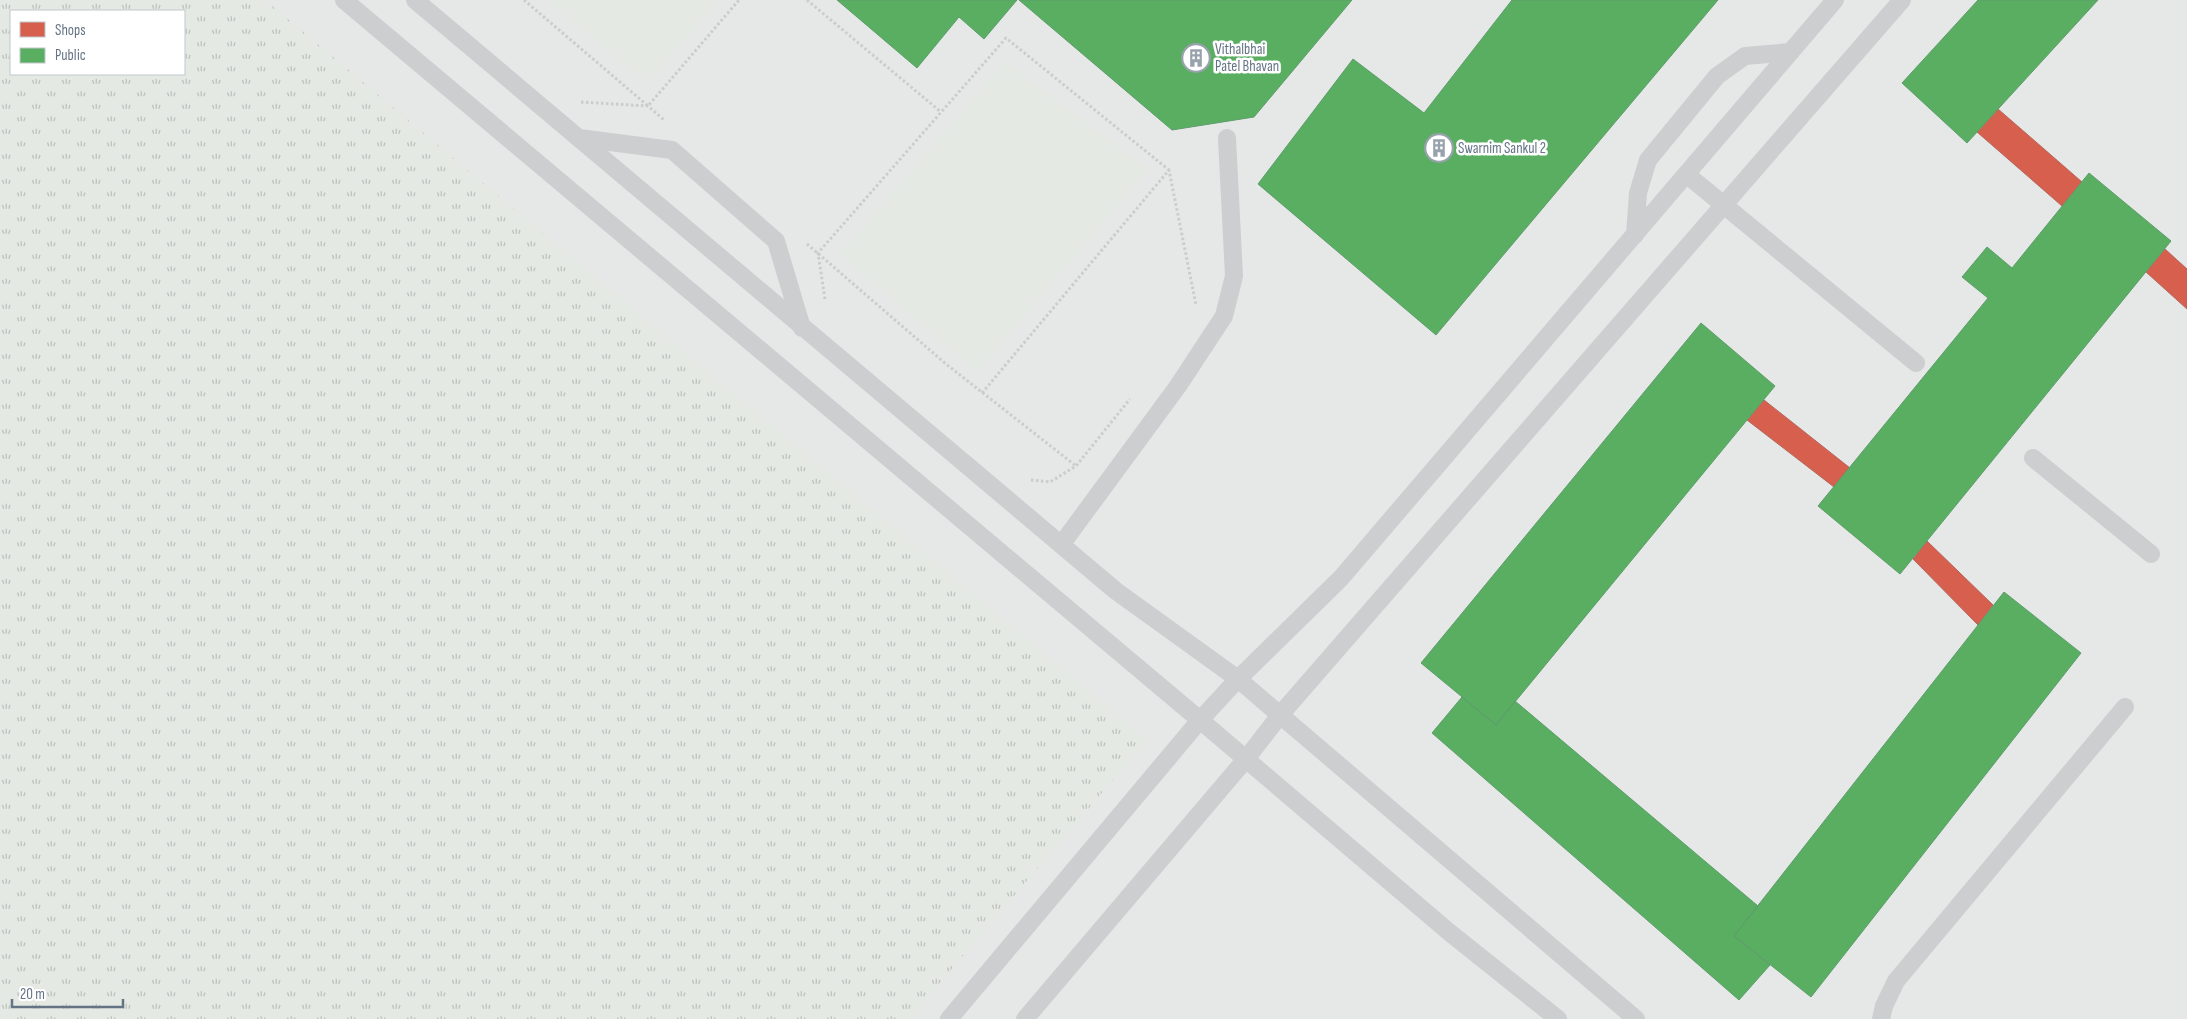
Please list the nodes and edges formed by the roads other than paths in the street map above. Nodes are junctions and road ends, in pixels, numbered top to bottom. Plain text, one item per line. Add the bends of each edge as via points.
1 (344, 0) edge
2 (415, 0) edge
3 (1835, 0) edge
4 (1902, 0) edge
5 (1791, 52) junction
6 (579, 138) junction
7 (1227, 138) dead end
8 (1686, 174) junction
9 (1725, 206) junction
10 (1635, 235) junction
11 (802, 328) junction
12 (1916, 362) dead end
13 (2034, 458) dead end
14 (1061, 546) junction
15 (2151, 554) dead end
16 (1238, 678) junction
17 (2125, 706) dead end
18 (1280, 715) junction
19 (1200, 720) junction
20 (1246, 759) junction
21 (949, 1019) edge
22 (1025, 1019) edge
23 (1558, 1019) edge
24 (1636, 1019) edge
25 (1881, 1019) edge

1 - 19 lane
2 - 6 lane
3 - 5 lane
4 - 9 lane
5 - 8 lane
5 - 10 lane via 1745,56 1718,76 1648,160 1638,193
6 - 11 lane
6 - 11 lane via 672,150 776,241
7 - 14 lane via 1234,276 1224,316 1178,386
8 - 9 lane
8 - 10 lane
9 - 12 lane
9 - 18 lane
10 - 16 lane via 1341,578
11 - 14 lane
13 - 15 lane
14 - 16 lane via 1116,591
16 - 18 lane
16 - 19 lane
17 - 25 lane via 1896,981
18 - 20 lane
18 - 24 lane
19 - 20 lane
19 - 21 lane
20 - 22 lane
20 - 23 lane via 1449,932

